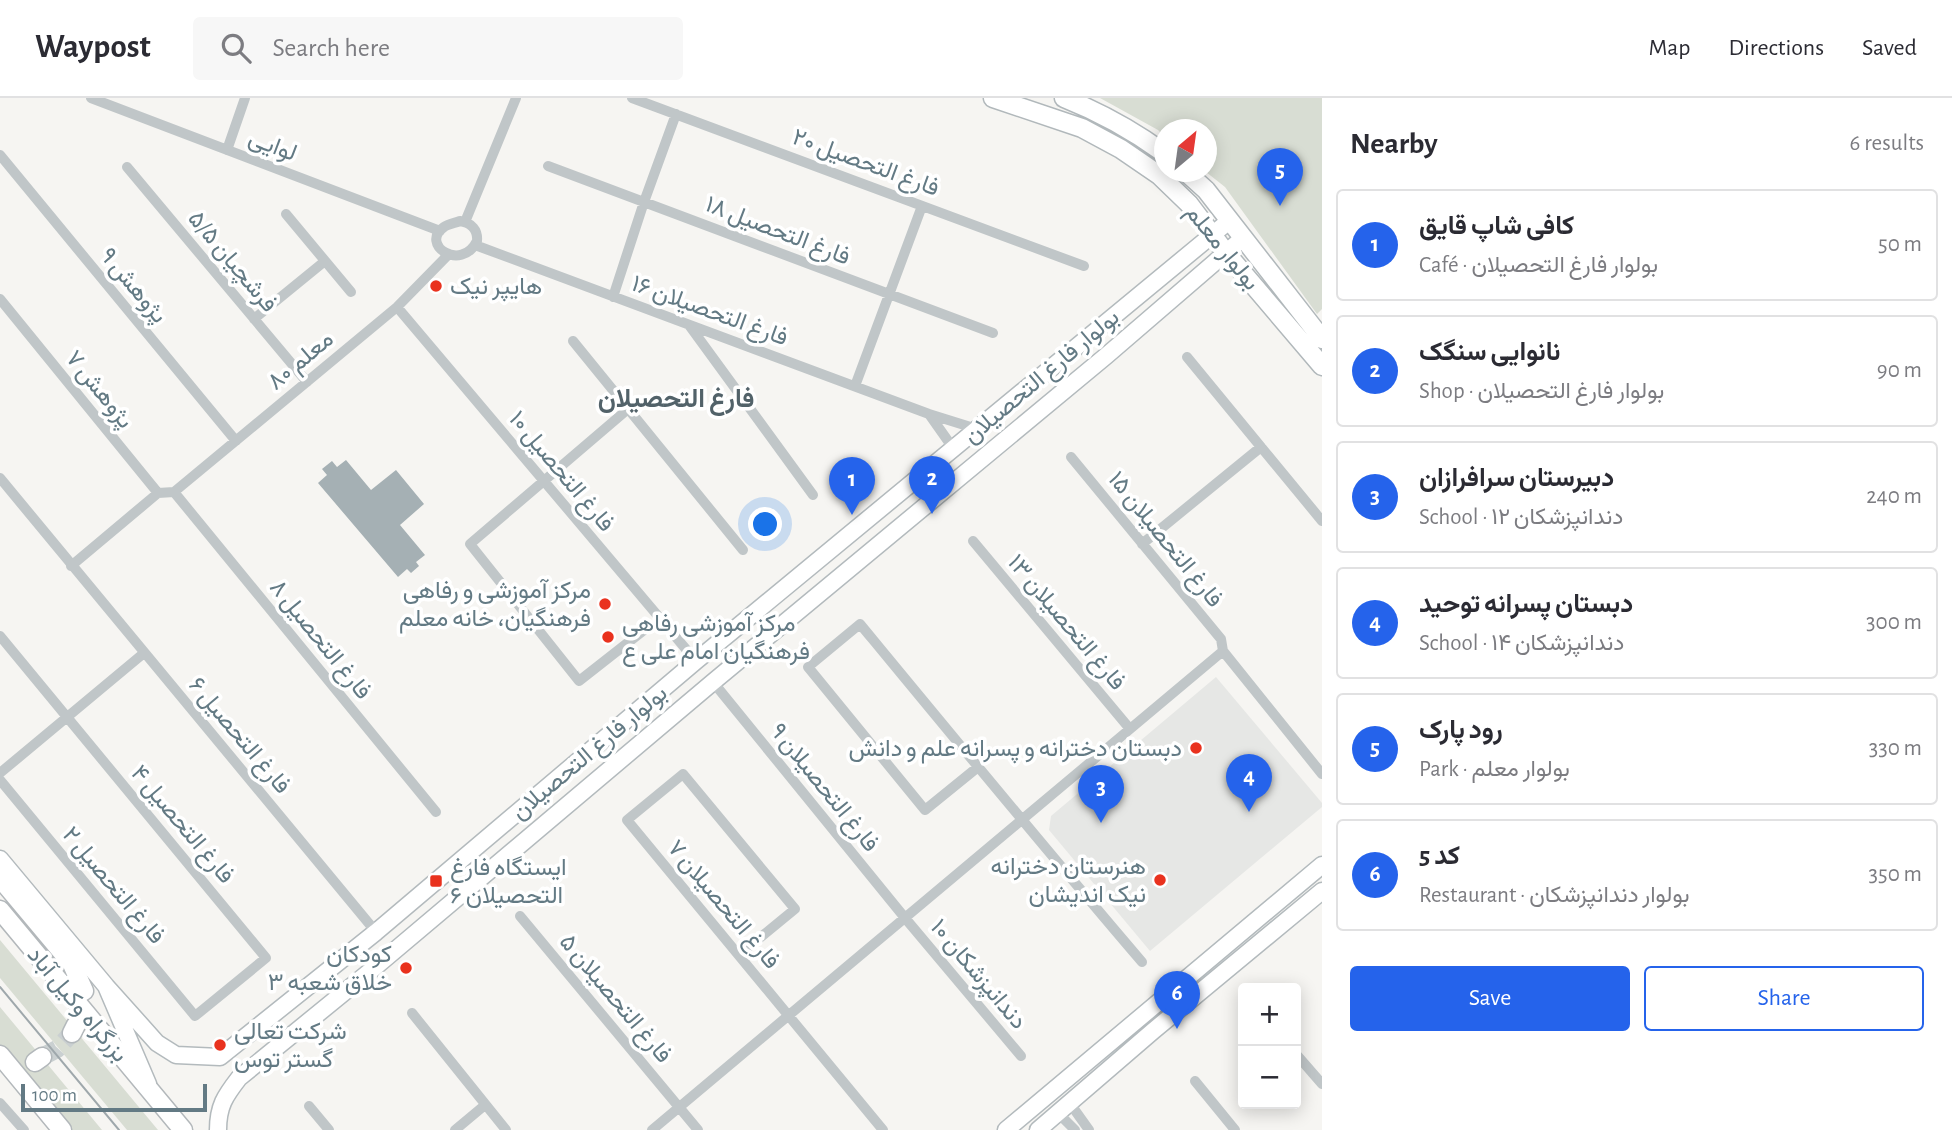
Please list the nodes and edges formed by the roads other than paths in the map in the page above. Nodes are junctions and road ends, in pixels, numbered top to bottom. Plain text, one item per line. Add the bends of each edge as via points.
1 (91, 98) edge
2 (246, 98) edge
3 (516, 98) edge
4 (632, 98) edge
5 (993, 98) edge
6 (1064, 98) edge
7 (676, 114) junction
8 (1154, 146) edge
9 (227, 150) junction
10 (0, 155) edge
11 (548, 166) dead end
12 (127, 167) dead end
13 (1197, 182) edge
14 (644, 202) junction
15 (922, 206) junction
16 (286, 214) dead end
17 (1229, 221) junction
18 (465, 222) junction
19 (440, 231) junction
20 (1212, 234) junction
21 (1243, 238) junction
22 (475, 246) junction
23 (1226, 253) junction
24 (448, 255) junction
25 (325, 261) junction
26 (1084, 266) dead end
27 (351, 292) dead end
28 (890, 294) junction
29 (613, 296) junction
30 (0, 299) edge
31 (397, 307) junction
32 (254, 318) junction
33 (688, 324) junction
34 (1320, 332) edge
35 (993, 333) dead end
36 (573, 341) dead end
37 (1187, 357) dead end
38 (1322, 366) edge
39 (307, 382) junction
40 (855, 386) junction
41 (628, 409) junction
42 (929, 414) junction
43 (977, 429) junction
44 (236, 441) junction
45 (1261, 447) junction
46 (953, 448) junction
47 (1071, 457) dead end
48 (0, 478) edge
49 (543, 481) junction
50 (174, 492) junction
51 (158, 493) junction
52 (813, 495) dead end
53 (1322, 521) edge
54 (972, 541) dead end
55 (1142, 544) junction
56 (743, 550) dead end
57 (71, 566) junction
58 (644, 630) dead end
59 (0, 636) edge
60 (1223, 651) junction
61 (144, 653) junction
62 (696, 661) junction
63 (713, 682) junction
64 (67, 717) junction
65 (1130, 729) junction
66 (978, 767) junction
67 (0, 773) edge
68 (1322, 774) edge
69 (0, 780) edge
70 (436, 812) dead end
71 (1021, 820) junction
72 (0, 859) edge
73 (1322, 865) edge
74 (0, 878) edge
75 (1322, 891) edge
76 (0, 911) edge
77 (520, 916) dead end
78 (905, 918) junction
79 (376, 932) junction
80 (739, 955) junction
81 (1142, 962) dead end
82 (106, 986) junction
83 (84, 991) dead end
84 (412, 1013) dead end
85 (789, 1015) junction
86 (195, 1016) joint
87 (0, 1055) edge
88 (1021, 1056) dead end
89 (220, 1057) junction
90 (1301, 1060) edge
91 (239, 1078) junction
92 (1195, 1081) dead end
93 (1322, 1084) edge
94 (152, 1093) junction
95 (1047, 1095) junction
96 (0, 1103) edge
97 (485, 1105) junction
98 (309, 1107) dead end
99 (679, 1107) junction
100 (1063, 1108) junction
101 (24, 1130) edge
102 (62, 1130) edge
103 (183, 1130) edge
104 (218, 1130) edge
105 (329, 1130) edge
106 (455, 1130) edge
107 (506, 1130) edge
108 (652, 1130) edge
109 (698, 1130) edge
110 (883, 1130) edge
111 (1006, 1130) edge
112 (1038, 1130) edge
113 (1075, 1130) edge
114 (1089, 1130) edge
115 (1235, 1130) edge

1 - 9 street, لوایی
2 - 9 street
3 - 18 street
4 - 7 street, فارغ التحصیل ۲۰
5 - 20 main road, بولوار معلم via 1082,128 1121,149 1159,175
6 - 8 main road via 1133,130
7 - 14 street
7 - 15 street, فارغ التحصیل ۲۰
9 - 19 street, لوایی
10 - 44 street, پژوهش ۹
11 - 14 street, فارغ التحصیل ۱۸
12 - 32 street, فرشچیان ۵/۵
13 - 17 main road, بولوار معلم
14 - 28 street, فارغ التحصیل ۱۸
14 - 29 street
15 - 26 street, فارغ التحصیل ۲۰
15 - 28 street
16 - 25 street
17 - 20 main road, بولوار فارغ التحصیلان
17 - 21 main road, بولوار معلم
18 - 19 street via 446,225
18 - 22 street via 476,232
19 - 24 street via 438,244
20 - 23 main road, بولوار معلم
20 - 43 main road, بولوار فارغ التحصیلان
21 - 23 main road, بولوار فارغ التحصیلان
21 - 34 main road, بولوار معلم
22 - 24 street via 469,252
22 - 29 street, فارغ التحصیلان ۱۶
23 - 38 main road, بولوار معلم
23 - 63 main road, بولوار فارغ التحصیلان
24 - 31 street, معلم ۸۰
25 - 27 street
25 - 32 street
28 - 35 street, فارغ التحصیل ۱۸
28 - 40 street
29 - 33 street, فارغ التحصیلان ۱۶
30 - 51 street, پژوهش ۷
31 - 39 street, معلم ۸۰
31 - 49 street, فارغ التحصیل ۱۰
32 - 39 street, فرشچیان ۵/۵
33 - 40 street, فارغ التحصیلان ۱۶
33 - 52 street
36 - 41 street
37 - 45 street
39 - 44 street, معلم ۸۰
40 - 42 street, فارغ التحصیلان ۱۶
41 - 49 street
41 - 56 street
42 - 43 street, فارغ التحصیلان ۱۶
42 - 46 street
43 - 46 main road, بولوار فارغ التحصیلان
44 - 50 street, معلم ۸۰
45 - 53 street
45 - 55 street
46 - 62 main road, بولوار فارغ التحصیلان
47 - 55 street, فارغ التحصیلان ۱۵
48 - 57 street, فارغ التحصیل ۶
49 - 58 street via 470,544 579,681
49 - 62 street, فارغ التحصیل ۱۰
50 - 51 street
50 - 70 street, فارغ التحصیل ۸
51 - 57 street
54 - 65 street, فارغ التحصیلان ۱۳
55 - 60 street, فارغ التحصیلان ۱۵ via 1221,639
57 - 61 street, فارغ التحصیل ۶
59 - 64 street, فارغ التحصیل ۴
60 - 65 street
60 - 68 street, فارغ التحصیلان ۱۵
61 - 64 street
61 - 79 street, فارغ التحصیل ۶
62 - 63 main road
62 - 79 main road, بولوار فارغ التحصیلان
63 - 78 street, فارغ التحصیلان ۹
63 - 91 main road, بولوار فارغ التحصیلان
64 - 67 street
64 - 86 street, فارغ التحصیل ۴ via 266,958
65 - 71 street
66 - 66 street via 860,624 808,667 925,810
66 - 71 street
69 - 86 street, فارغ التحصیل ۲
71 - 78 street
71 - 81 street
72 - 82 main road
73 - 95 main road
74 - 83 main road via 72,964
75 - 100 main road
76 - 94 main road, بزرگراه وکیل آباد
77 - 99 street, فارغ التحصیلان ۵
78 - 85 street
78 - 88 street, دندانپزشکان ۱۰
79 - 89 main road, بولوار فارغ التحصیلان
80 - 80 street, فارغ التحصیلان ۷ via 627,820 683,774 795,909
80 - 85 street, فارغ التحصیلان ۷
82 - 89 main road via 166,1049 176,1055
82 - 94 main road
84 - 97 street
85 - 99 street
85 - 110 street, فارغ التحصیلان ۷
87 - 102 main road
89 - 91 main road via 225,1072
90 - 93 street
91 - 104 main road, بولوار فارغ التحصیلان via 223,1097
92 - 115 street
94 - 103 main road, بزرگراه وکیل آباد
95 - 100 main road
95 - 111 main road
96 - 101 street
97 - 106 street
97 - 107 street
98 - 105 street
99 - 108 street
99 - 109 street, فارغ التحصیلان ۵
100 - 112 main road
100 - 113 street
100 - 114 street

